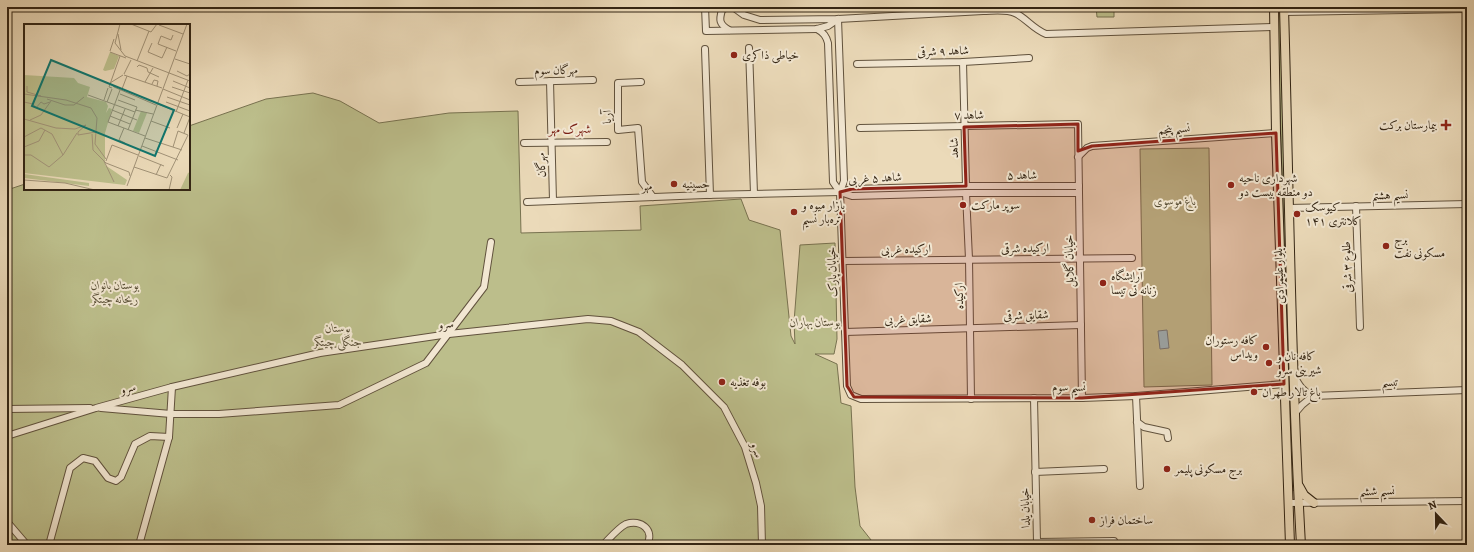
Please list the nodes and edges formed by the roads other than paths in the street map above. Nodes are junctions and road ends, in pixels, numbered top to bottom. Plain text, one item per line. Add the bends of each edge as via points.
1 (705, 7) edge
2 (727, 7) edge
3 (733, 7) edge
4 (925, 7) edge
5 (1274, 7) edge
6 (983, 9) edge
7 (1284, 9) edge
8 (1467, 9) edge
9 (925, 14) junction
10 (838, 19) junction
11 (1274, 27) junction
12 (817, 29) junction
13 (729, 30) junction
14 (748, 48) dead end
15 (705, 49) dead end
16 (1029, 58) dead end
17 (962, 62) junction
18 (857, 64) dead end
19 (593, 80) dead end
20 (550, 81) junction
21 (519, 82) dead end
22 (641, 82) dead end
23 (1078, 124) joint
24 (964, 126) junction
25 (860, 128) dead end
26 (1276, 133) junction
27 (607, 142) dead end
28 (524, 143) dead end
29 (551, 143) junction
30 (1078, 157) junction
31 (1079, 186) junction
32 (966, 190) junction
33 (840, 192) junction
34 (1079, 193) junction
35 (754, 194) junction
36 (710, 195) junction
37 (653, 197) junction
38 (553, 201) junction
39 (527, 202) dead end
40 (1467, 204) edge
41 (1356, 206) junction
42 (1289, 208) junction
43 (491, 242) dead end
44 (1080, 258) junction
45 (1132, 258) dead end
46 (970, 259) junction
47 (843, 261) junction
48 (1081, 325) junction
49 (1360, 327) dead end
50 (971, 328) junction
51 (845, 332) junction
52 (449, 334) junction
53 (1294, 376) junction
54 (1284, 384) junction
55 (172, 387) junction
56 (1467, 390) edge
57 (1136, 396) junction
58 (1313, 396) junction
59 (854, 397) joint
60 (1034, 398) junction
61 (1082, 398) junction
62 (971, 399) junction
63 (96, 408) junction
64 (7, 409) edge
65 (1296, 412) junction
66 (171, 414) junction
67 (1137, 422) junction
68 (7, 436) edge
69 (169, 437) junction
70 (1168, 438) dead end
71 (1104, 469) dead end
72 (1036, 472) junction
73 (1298, 483) junction
74 (1140, 486) dead end
75 (1467, 501) edge
76 (1288, 503) junction
77 (1299, 504) junction
78 (1314, 504) junction
79 (7, 523) edge
80 (1114, 540) dead end
81 (1289, 542) edge
82 (1037, 544) edge
83 (27, 545) edge
84 (49, 545) edge
85 (139, 545) edge
86 (603, 545) edge
87 (646, 545) edge
88 (762, 545) edge
89 (1301, 545) edge

1 - 13 street via 706,31
2 - 13 street via 722,10 720,18 722,26
3 - 10 street via 744,15 760,20
4 - 9 street
5 - 11 main road, بلوار علیمرادی
6 - 9 street
6 - 11 street via 1014,13 1046,34
7 - 8 street
7 - 42 main road, بلوار علیمرادی
9 - 10 street
10 - 12 street via 828,26
10 - 33 street, خیابان پارک via 844,181
11 - 26 main road, بلوار علیمرادی
12 - 13 street
12 - 33 street, خیابان پارک via 823,32 828,43 833,182
14 - 35 street
15 - 36 street
16 - 17 street, شاهد ۹ شرقی
17 - 18 street, شاهد ۹ شرقی
17 - 24 street, شاهد
19 - 20 street, مهرگان سوم
20 - 21 street, مهرگان سوم
20 - 29 street, مهرگان
22 - 37 street, آریا via 618,82 618,130 638,128 642,182
23 - 24 street, شاهد ۷
23 - 30 street, خیابان گلایل
24 - 25 street, شاهد ۷
24 - 32 street, شاهد
26 - 30 street, نسیم پنجم via 1092,146 1086,148
26 - 54 main road, بلوار علیمرادی
27 - 29 street
28 - 29 street
29 - 38 street, مهرگان
30 - 31 street, خیابان گلایل
31 - 32 street, شاهد ۵
31 - 34 street, خیابان گلایل
32 - 33 street, شاهد ۵ غربی via 852,189
32 - 34 street, شاهد ۵
32 - 46 street, ارکیده
33 - 35 street, مهر
33 - 47 street, خیابان پارک
34 - 44 street, خیابان گلایل
35 - 36 street, مهر
36 - 37 street, مهر
37 - 38 street, مهر
38 - 39 street, مهر
40 - 41 street, نسیم هشتم
41 - 42 street, نسیم هشتم
41 - 49 street, طلوع ۳ شرقی
42 - 53 main road, بلوار علیمرادی
43 - 52 street via 484,287
44 - 45 street
44 - 46 street, ارکیده شرقی
44 - 48 street, خیابان گلایل
46 - 47 street, ارکیده غربی
46 - 50 street, ارکیده
47 - 51 street, خیابان پارک
48 - 50 street, شقایق شرقی
48 - 61 street, خیابان گلایل
50 - 51 street, شقایق غربی
50 - 62 street, ارکیده
51 - 59 street, خیابان پارک via 847,386
52 - 55 street, سرو via 320,353
52 - 66 street via 426,363 339,404 219,414
52 - 88 street, سرو via 588,319 612,321 639,332 682,365 724,407 745,447 756,483 761,506
53 - 58 street via 1302,389
53 - 65 main road, بلوار علیمرادی
54 - 57 street, نسیم سوم
54 - 76 main road, بلوار علیمرادی
55 - 63 street, سرو
55 - 66 street
56 - 58 street, تبسم
57 - 61 street, نسیم سوم
57 - 67 street
58 - 65 street
59 - 62 street, نسیم سوم
60 - 61 street, نسیم سوم
60 - 62 street, نسیم سوم
60 - 72 street, خیابان یلدا
63 - 64 street
63 - 66 street
63 - 68 street, سرو
65 - 73 main road, بلوار علیمرادی
66 - 69 street
67 - 70 street via 1144,427 1167,432
67 - 74 street
69 - 84 street via 150,436 136,444 122,477 116,481 108,478 95,461 83,458 70,468
69 - 85 street
71 - 72 street
72 - 82 street, خیابان یلدا
73 - 77 main road, بلوار علیمرادی
73 - 78 main road via 1304,495
75 - 78 street, نسیم ششم
76 - 77 street, نسیم ششم
76 - 81 main road, بلوار علیمرادی
77 - 78 street, نسیم ششم
77 - 89 main road, بلوار علیمرادی
79 - 83 street
80 - 82 street, خیابان یلدا
86 - 87 street via 624,525 634,522 645,526 649,533 650,539

